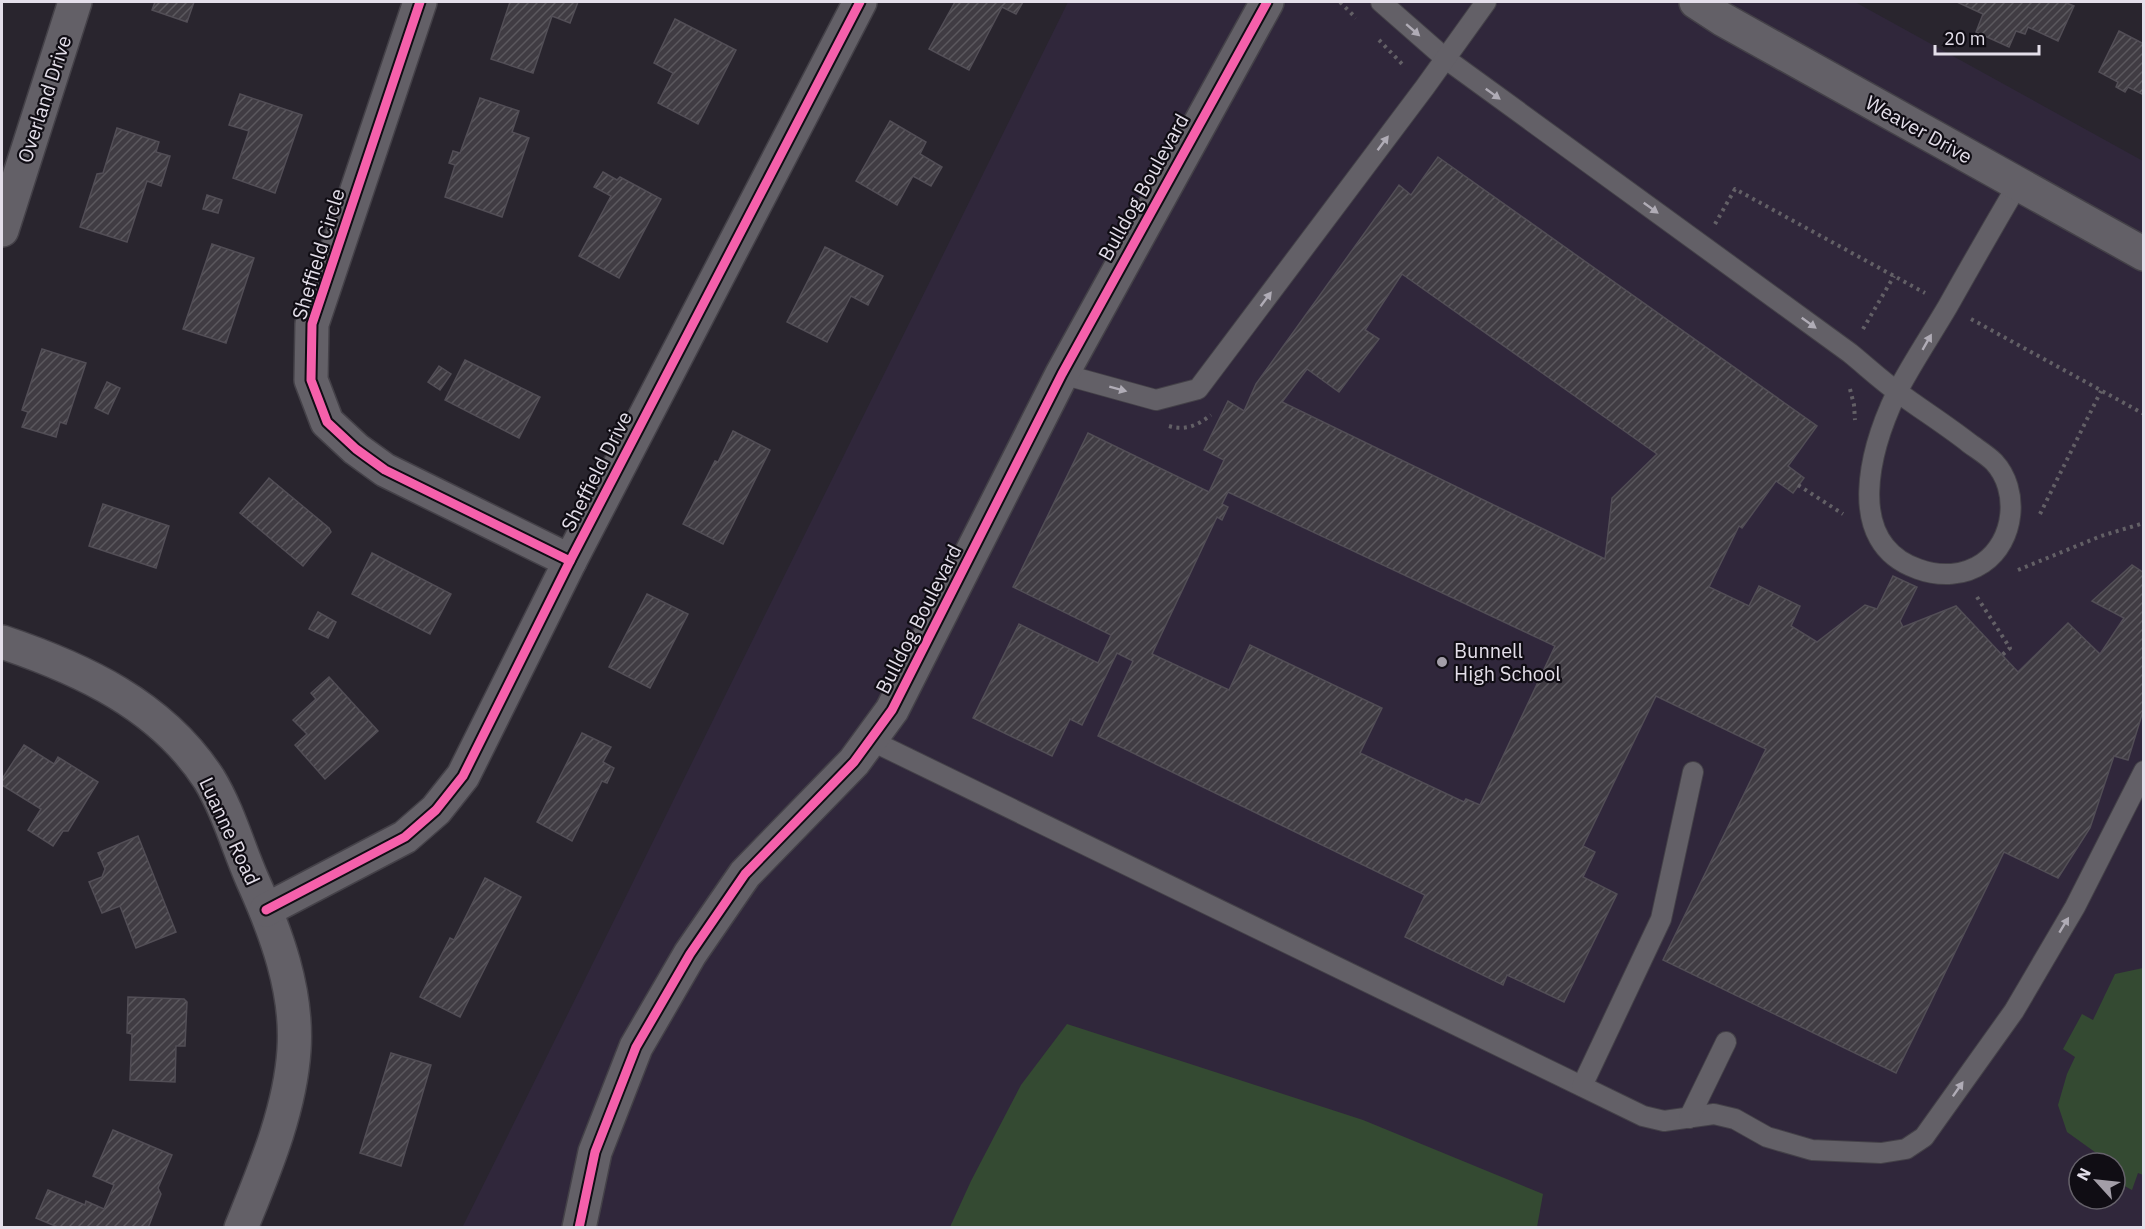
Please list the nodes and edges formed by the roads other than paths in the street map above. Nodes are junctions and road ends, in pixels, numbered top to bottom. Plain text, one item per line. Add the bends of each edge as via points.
1 (75, 2) edge
2 (420, 2) edge
3 (860, 2) edge
4 (1267, 2) edge
5 (1381, 2) edge
6 (1486, 2) edge
7 (1696, 2) edge
8 (1446, 59) junction
9 (2018, 184) junction
10 (2, 230) edge
11 (2144, 254) edge
12 (1062, 374) junction
13 (1897, 392) junction
14 (570, 561) junction
15 (2, 642) edge
16 (870, 740) junction
17 (2144, 771) edge
18 (1693, 772) dead end
19 (266, 910) junction
20 (1726, 1042) dead end
21 (1582, 1086) junction
22 (1689, 1118) junction
23 (241, 1227) edge
24 (579, 1227) edge

1 - 10 street, Overland Drive
2 - 14 street, Sheffield Circle via 312,324 312,380 327,422 385,470
3 - 14 street, Sheffield Drive
4 - 12 street, Bulldog Boulevard
5 -> 8 lane
6 - 8 lane
7 - 9 street, Weaver Drive
12 -> 8 lane via 1156,399 1198,388
8 -> 13 lane via 1850,353
9 - 11 street, Weaver Drive
13 -> 9 lane
12 - 16 street, Bulldog Boulevard via 892,710
13 - 13 lane via 1877,441 1871,479 1869,510 1877,536 1907,566 1948,575 1968,571 1984,562 2004,536 2012,506 2003,475 1994,462
14 - 19 street, Sheffield Drive via 463,776 436,810 405,837
15 - 19 street, Luanne Road via 84,673 169,730 209,780
16 - 21 lane
16 - 24 street, Bulldog Boulevard via 854,762 745,874 690,954 636,1047 596,1152
22 -> 17 lane via 1714,1114 1735,1119 1767,1137 1812,1150 1881,1153 1906,1149 1924,1137 2014,1011 2075,907
18 - 21 lane via 1661,919
19 - 23 street, Luanne Road via 293,1005 294,1050 283,1113
20 - 22 lane
21 - 22 lane via 1643,1116 1664,1121

